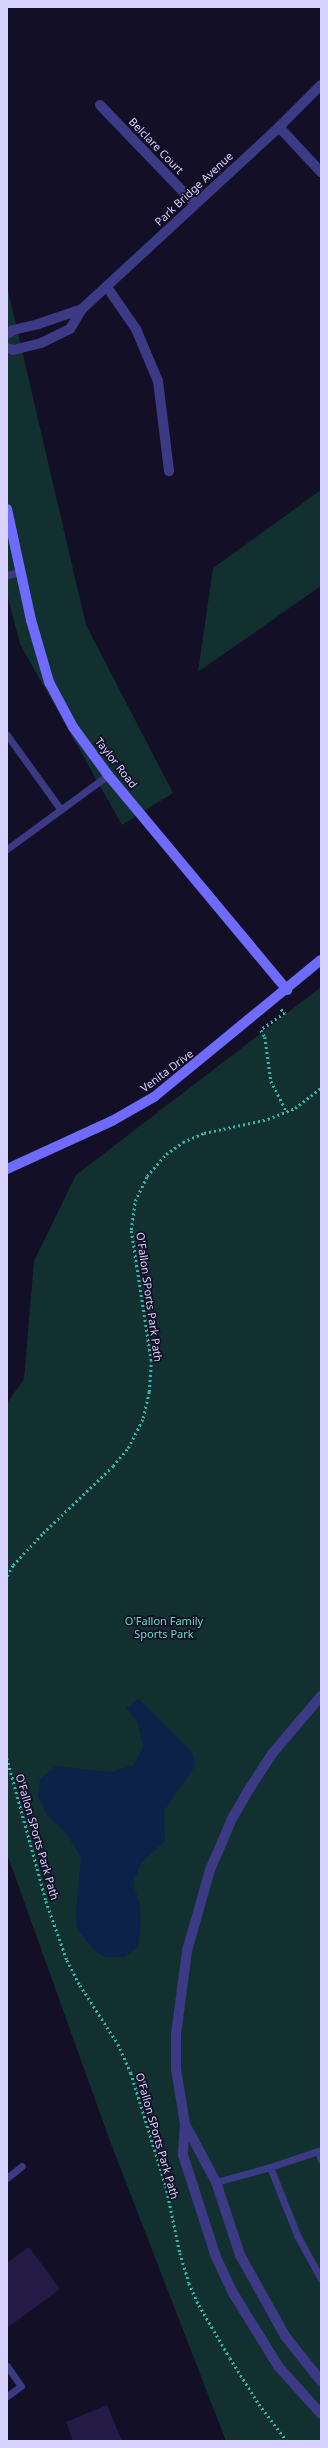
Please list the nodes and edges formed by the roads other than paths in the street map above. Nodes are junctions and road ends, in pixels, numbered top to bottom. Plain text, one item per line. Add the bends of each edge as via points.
1 (321, 85) edge
2 (100, 105) dead end
3 (279, 127) junction
4 (321, 172) edge
5 (195, 204) junction
6 (107, 287) junction
7 (82, 309) junction
8 (7, 334) edge
9 (7, 348) edge
10 (169, 471) dead end
11 (7, 509) edge
12 (20, 572) junction
13 (7, 575) edge
14 (7, 735) edge
15 (108, 775) junction
16 (60, 810) junction
17 (7, 849) edge
18 (321, 960) edge
19 (287, 990) junction
20 (7, 1169) edge
21 (321, 1696) edge
22 (185, 2124) junction
23 (321, 2160) edge
24 (22, 2166) dead end
25 (270, 2167) junction
26 (7, 2178) edge
27 (216, 2182) junction
28 (321, 2280) edge
29 (7, 2366) edge
30 (321, 2381) edge
31 (7, 2396) edge
32 (321, 2414) edge

1 - 3 street, Park Bridge Avenue
2 - 5 street, Belclare Court
3 - 4 street
3 - 5 street, Park Bridge Avenue
5 - 6 street, Park Bridge Avenue
6 - 7 street, Park Bridge Avenue
6 - 10 street via 136,329 158,381
7 - 8 street, Park Bridge Avenue
7 - 9 street, Park Bridge Avenue via 70,329 41,343 13,350
11 - 12 street, Taylor Road
12 - 13 lane
12 - 15 street, Taylor Road via 30,620 49,682 73,727
14 - 16 lane
15 - 16 lane
15 - 19 street, Taylor Road
16 - 17 lane
18 - 19 street, Venita Drive
19 - 20 street, Venita Drive via 154,1097 112,1122
21 - 22 street via 272,1754 248,1791 231,1821 208,1876 187,1952 176,2034 176,2069
22 - 27 street
22 - 32 street via 183,2155 216,2257 232,2293 278,2366
23 - 25 lane via 318,2151
24 - 26 lane
25 - 27 lane
25 - 28 lane via 297,2235
27 - 30 street via 240,2255 258,2291 285,2336
29 - 31 lane via 21,2386

